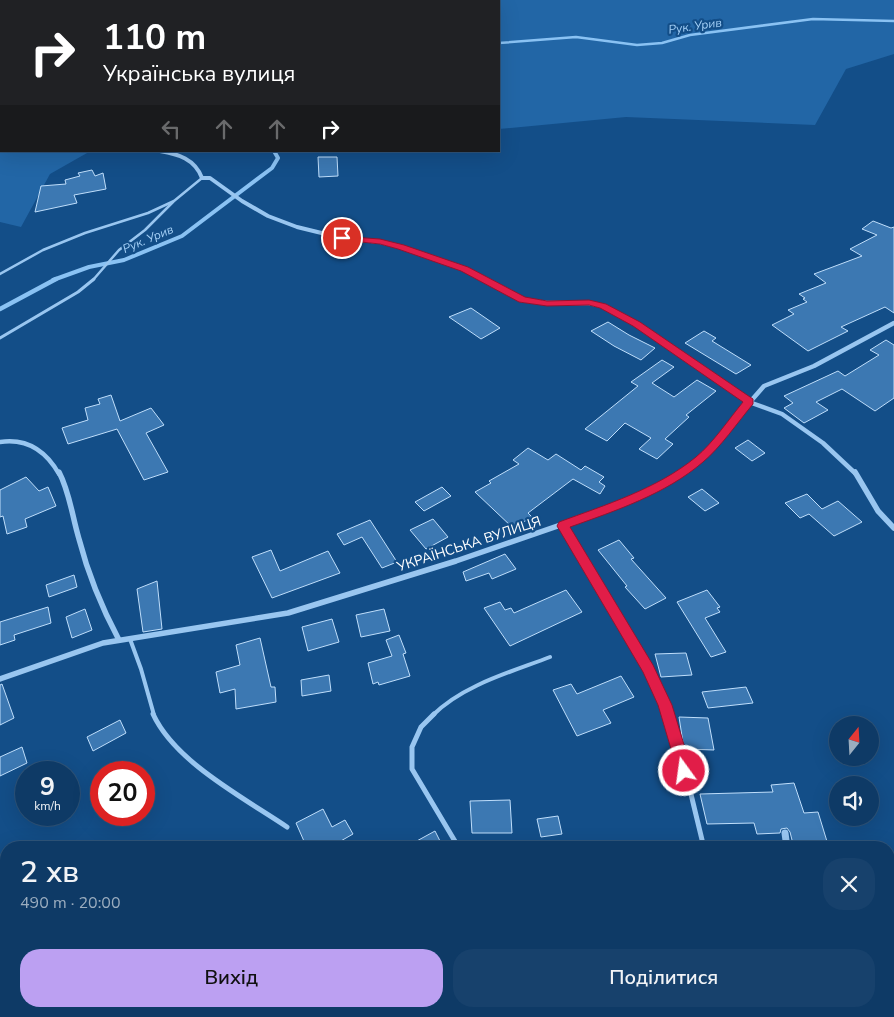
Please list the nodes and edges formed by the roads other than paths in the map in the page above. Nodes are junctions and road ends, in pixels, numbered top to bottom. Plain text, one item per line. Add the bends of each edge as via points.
1 (163, 152) edge
2 (202, 178) junction
3 (174, 201) junction
4 (105, 268) joint
5 (0, 274) edge
6 (894, 323) edge
7 (0, 338) edge
8 (750, 402) junction
9 (0, 442) edge
10 (563, 526) junction
11 (894, 528) edge
12 (130, 639) junction
13 (119, 640) junction
14 (550, 657) dead end
15 (0, 679) edge
16 (287, 826) dead end
17 (785, 833) dead end
18 (454, 841) edge
19 (702, 841) edge
20 (786, 841) edge

1 - 2 street via 199,167
2 - 3 lane
2 - 8 street via 210,178 242,202 296,227 401,247 464,269 522,300 547,304 589,302 603,306 644,329
3 - 4 lane
3 - 5 lane via 43,250
4 - 7 lane via 78,292
6 - 8 street, УКРАЇНСЬКА ВУЛИЦЯ via 814,366 764,386
8 - 10 street, УКРАЇНСЬКА ВУЛИЦЯ via 700,459 668,481
8 - 11 street via 782,414 823,443 854,471 878,511
9 - 13 street via 18,440 27,443 40,451 56,469 65,485 96,592
10 - 12 street, УКРАЇНСЬКА ВУЛИЦЯ via 288,613
10 - 19 lane via 634,643 665,705
12 - 13 street, УКРАЇНСЬКА ВУЛИЦЯ
12 - 16 lane via 150,708 160,729 175,747
13 - 15 street, УКРАЇНСЬКА ВУЛИЦЯ
14 - 18 lane via 461,694 438,710 414,740 410,756 412,771 435,802
17 - 20 street

